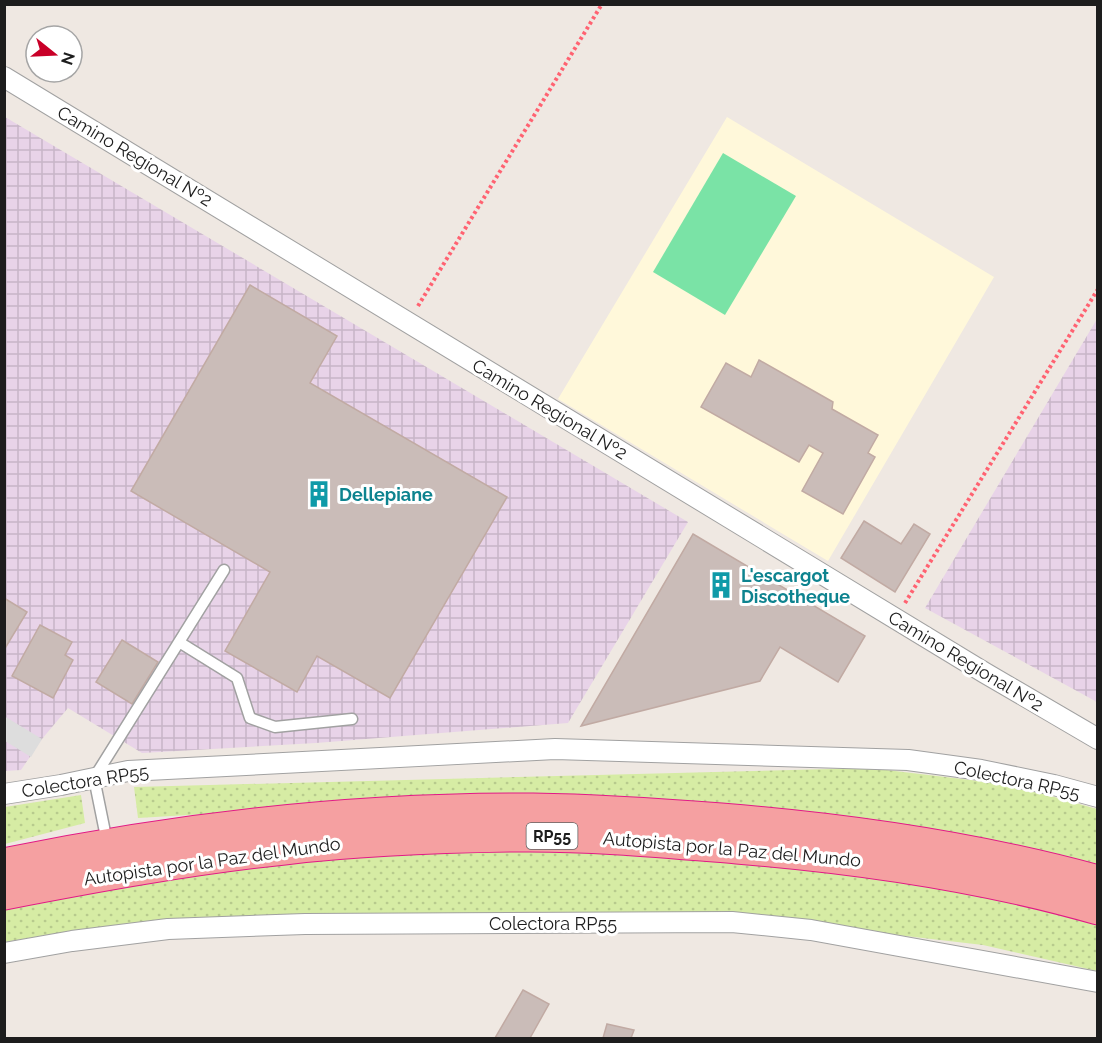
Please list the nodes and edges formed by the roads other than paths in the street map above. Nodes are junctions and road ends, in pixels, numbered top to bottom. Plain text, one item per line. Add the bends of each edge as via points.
1 (4, 77) edge
2 (224, 570) dead end
3 (179, 642) junction
4 (352, 719) dead end
5 (1098, 739) edge
6 (94, 778) junction
7 (4, 794) edge
8 (1098, 797) edge
9 (107, 845) junction
10 (4, 865) edge
11 (1098, 882) edge
12 (4, 893) edge
13 (1098, 908) edge
14 (4, 953) edge
15 (1098, 982) edge

1 - 5 street, Camino Regional Nº2
2 - 3 lane
3 - 4 lane via 237,678 250,718 275,727
3 - 6 lane
6 - 7 street, Colectora RP55
6 - 8 street, Colectora RP55 via 128,771 555,749 908,760 981,770
6 - 9 lane
9 - 10 highway, Autopista por la Paz del Mundo / RP55
9 - 11 highway, Autopista por la Paz del Mundo / RP55 via 206,830 357,816 451,811 600,812 778,825 921,843
12 - 13 highway, Autopista por la Paz del Mundo / RP55 via 159,865 286,848 518,835 679,842 858,859 999,884
14 - 15 street, Colectora RP55 via 168,929 305,924 732,922 811,930

